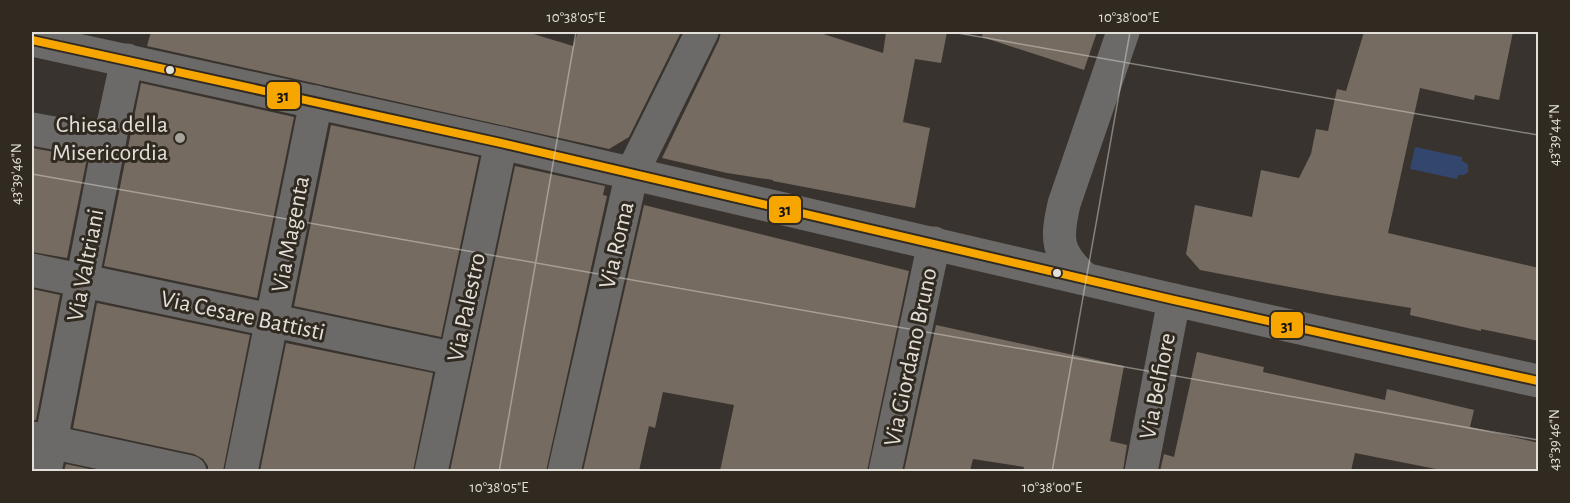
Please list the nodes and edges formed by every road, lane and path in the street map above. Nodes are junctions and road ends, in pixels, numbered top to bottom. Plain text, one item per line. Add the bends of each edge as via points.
1 (702, 32) edge
2 (1123, 32) edge
3 (32, 40) edge
4 (127, 60) junction
5 (316, 102) junction
6 (32, 129) edge
7 (109, 143) junction
8 (501, 143) junction
9 (632, 173) junction
10 (934, 243) junction
11 (32, 270) edge
12 (1084, 278) junction
13 (82, 281) junction
14 (1174, 300) junction
15 (272, 321) junction
16 (455, 359) junction
17 (1539, 381) edge
18 (43, 450) edge
19 (190, 471) edge
20 (241, 471) edge
21 (431, 471) edge
22 (564, 471) edge
23 (885, 471) edge
24 (1141, 471) edge

1 - 9 street, Via Roma
2 - 12 street via 1059,225 1062,253
3 - 4 street
4 - 5 street
4 - 7 street, Via Valtriani
5 - 8 street
5 - 15 street, Via Magenta
6 - 7 street
7 - 13 street, Via Valtriani
8 - 9 street
8 - 16 street, Via Palestro
9 - 10 street
9 - 22 street, Via Roma
10 - 12 street
10 - 23 street, Via Giordano Bruno
11 - 13 street, Via Cesare Battisti
12 - 14 street
13 - 15 street, Via Cesare Battisti
13 - 18 street, Via Valtriani
14 - 17 street
14 - 24 street, Via Belfiore
15 - 16 street, Via Cesare Battisti
15 - 20 street, Via Magenta
16 - 21 street, Via Palestro
18 - 19 street

